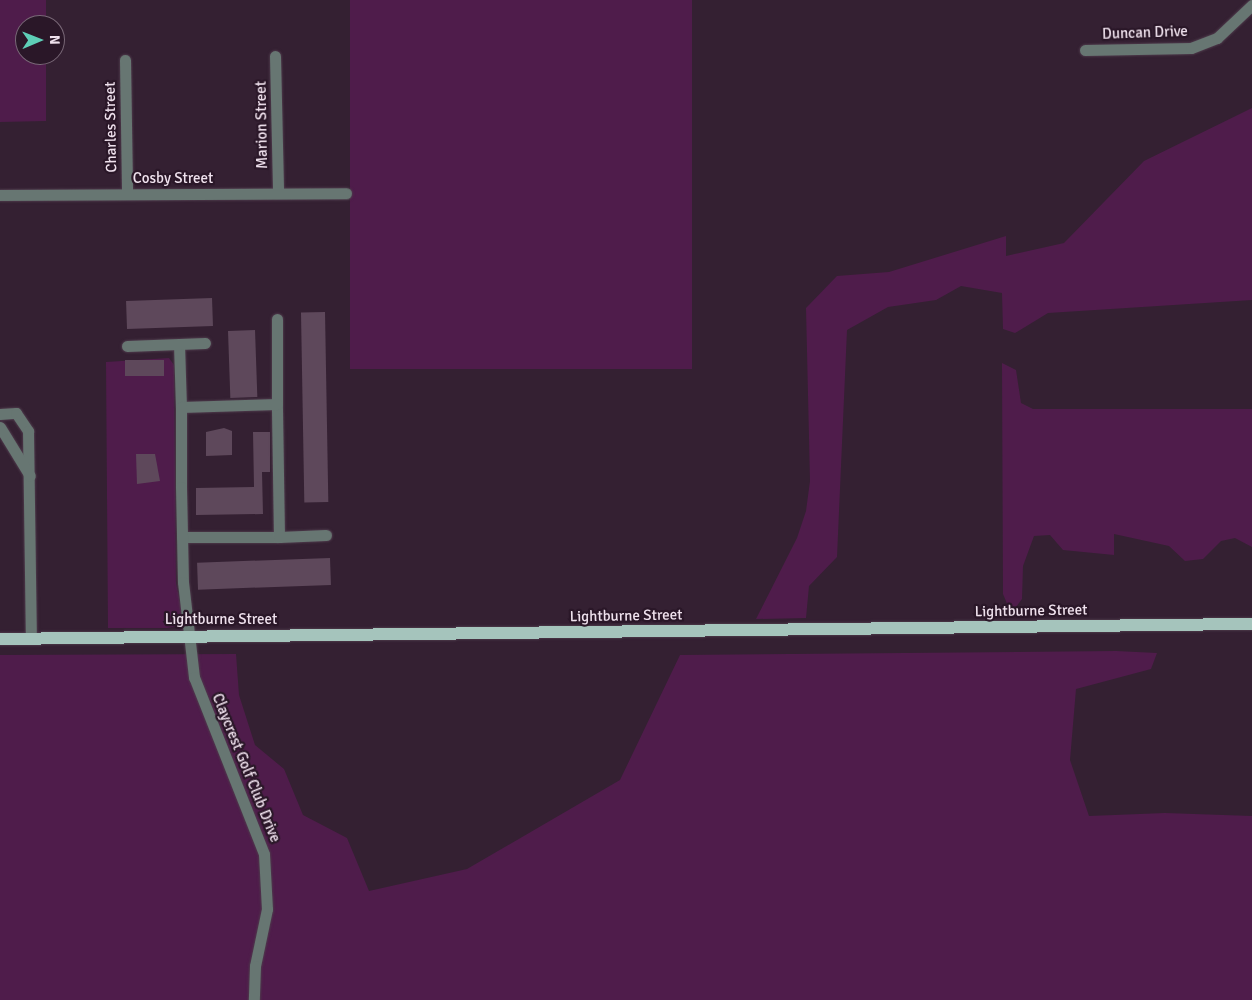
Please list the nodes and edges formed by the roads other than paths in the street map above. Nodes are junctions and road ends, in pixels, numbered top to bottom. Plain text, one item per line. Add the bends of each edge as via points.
1 (1252, 5) edge
2 (1085, 50) dead end
3 (276, 56) dead end
4 (125, 60) dead end
5 (278, 193) junction
6 (346, 193) dead end
7 (127, 194) junction
8 (0, 195) edge
9 (277, 319) dead end
10 (179, 344) junction
11 (205, 344) dead end
12 (127, 346) dead end
13 (277, 404) junction
14 (181, 407) junction
15 (0, 414) edge
16 (0, 427) edge
17 (30, 476) junction
18 (326, 535) dead end
19 (279, 536) junction
20 (182, 537) junction
21 (1252, 624) edge
22 (190, 636) junction
23 (0, 639) edge
24 (31, 639) junction
25 (254, 1000) edge

1 - 2 street, Duncan Drive via 1217,38 1191,48
3 - 5 street, Marion Street
4 - 7 street, Charles Street
5 - 6 street, Cosby Street
5 - 7 street, Cosby Street
7 - 8 street, Cosby Street
9 - 13 street
10 - 11 street
10 - 12 street
10 - 14 street, Claycrest Golf Club Drive
13 - 14 street
13 - 19 street
14 - 20 street, Claycrest Golf Club Drive
15 - 17 street via 16,413 22,418 28,431
16 - 17 street
17 - 24 street
18 - 19 street
19 - 20 street
20 - 22 street, Claycrest Golf Club Drive via 183,582
21 - 22 main road, Lightburne Street
22 - 24 main road, Lightburne Street
22 - 25 street, Claycrest Golf Club Drive via 194,677 264,854 267,909 255,966
23 - 24 main road, Lightburne Street

